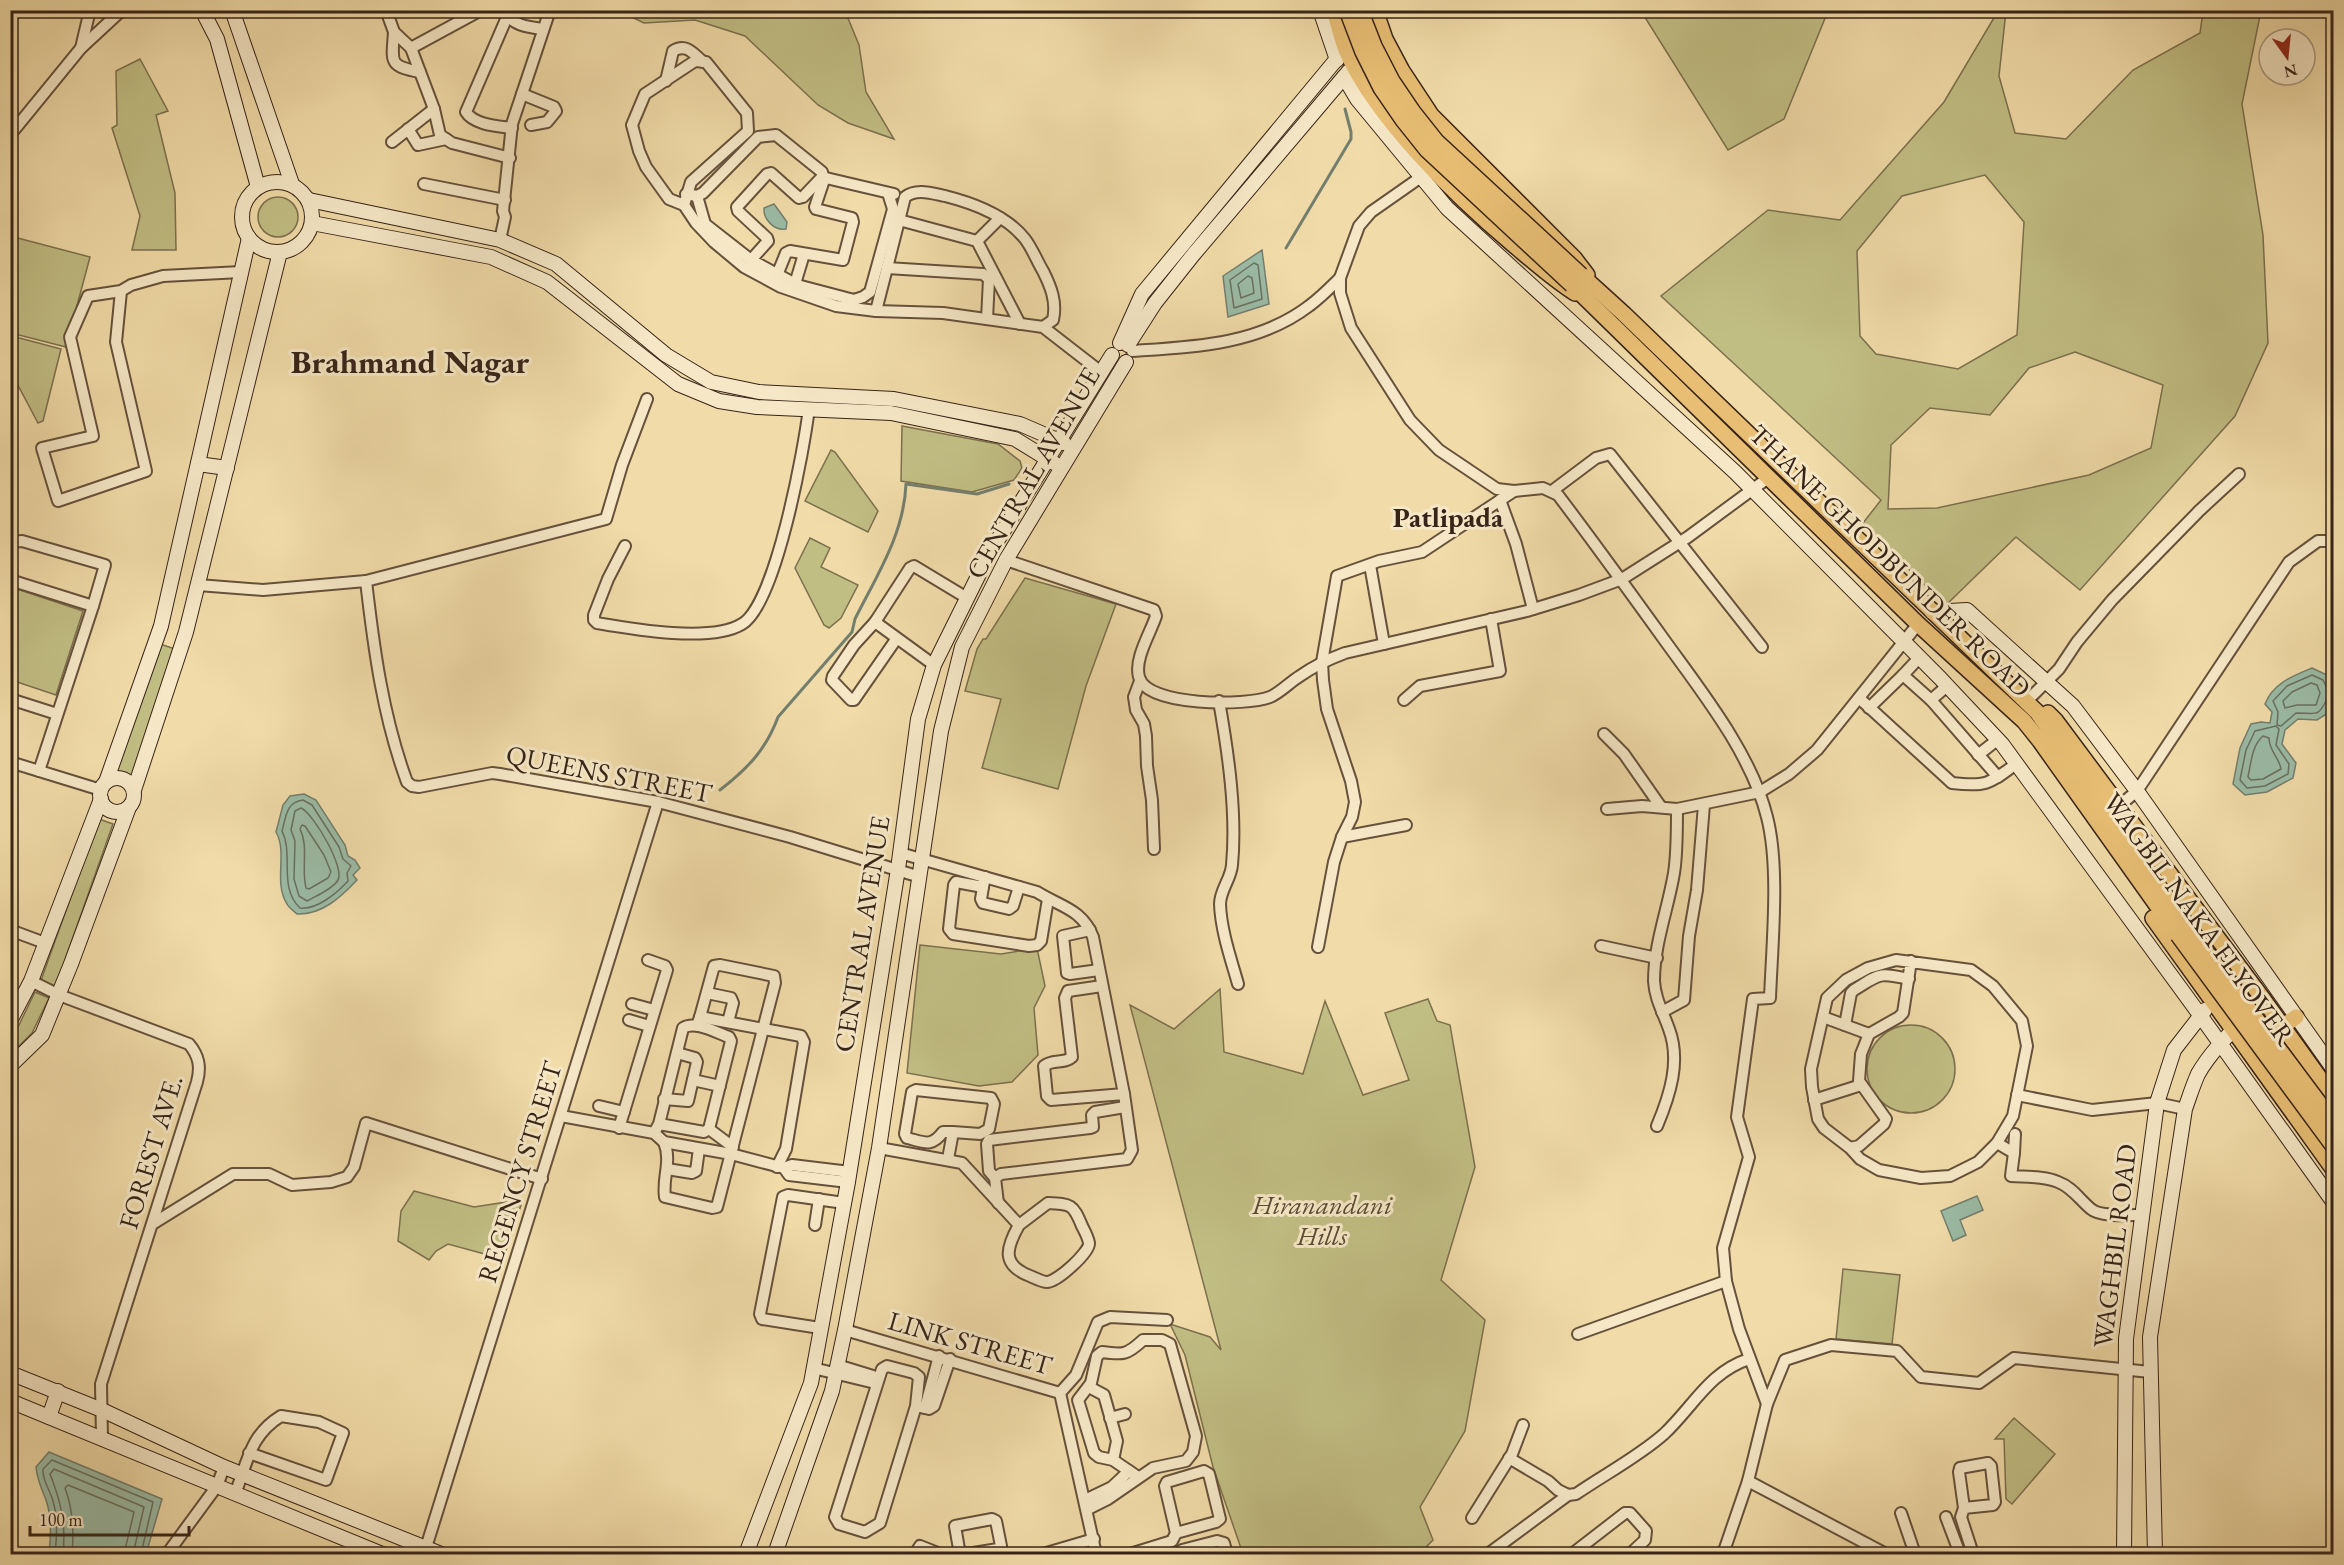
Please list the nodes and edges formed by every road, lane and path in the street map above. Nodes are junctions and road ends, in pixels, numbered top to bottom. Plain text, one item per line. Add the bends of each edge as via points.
1 (90, 10) edge
2 (122, 10) edge
3 (202, 10) edge
4 (232, 10) edge
5 (481, 10) edge
6 (550, 10) edge
7 (1320, 10) edge
8 (1334, 10) edge
9 (1347, 10) edge
10 (1360, 10) edge
11 (389, 12) edge
12 (505, 14) edge
13 (1380, 25) edge
14 (543, 29) junction
15 (394, 32) junction
16 (81, 48) junction
17 (411, 48) junction
18 (1341, 55) junction
19 (703, 62) junction
20 (1349, 71) junction
21 (420, 72) junction
22 (666, 81) junction
23 (522, 94) junction
24 (434, 109) junction
25 (531, 125) dead end
26 (512, 128) junction
27 (408, 129) junction
28 (10, 135) edge
29 (446, 139) junction
30 (392, 142) dead end
31 (510, 158) junction
32 (1421, 177) junction
33 (292, 184) junction
34 (424, 184) dead end
35 (258, 187) junction
36 (888, 193) junction
37 (905, 197) junction
38 (689, 199) junction
39 (309, 200) junction
40 (504, 205) junction
41 (1000, 218) junction
42 (899, 220) junction
43 (312, 223) junction
44 (249, 238) junction
45 (497, 239) junction
46 (977, 241) junction
47 (280, 252) junction
48 (804, 254) junction
49 (751, 260) junction
50 (887, 268) junction
51 (241, 272) junction
52 (1340, 279) junction
53 (775, 280) junction
54 (1577, 280) junction
55 (795, 284) junction
56 (121, 291) junction
57 (1597, 299) junction
58 (876, 311) junction
59 (987, 319) junction
60 (1020, 324) junction
61 (1043, 327) junction
62 (1124, 351) junction
63 (1101, 372) junction
64 (708, 389) junction
65 (648, 399) dead end
66 (859, 404) junction
67 (809, 408) junction
68 (1058, 440) junction
69 (1074, 448) junction
70 (1046, 459) junction
71 (198, 464) junction
72 (1063, 467) junction
73 (226, 468) junction
74 (2240, 474) dead end
75 (1768, 478) junction
76 (1753, 490) junction
77 (1514, 491) junction
78 (1552, 491) junction
79 (1500, 500) junction
80 (2334, 541) edge
81 (10, 542) edge
82 (1680, 542) junction
83 (625, 546) dead end
84 (1006, 560) junction
85 (1370, 564) junction
86 (1622, 579) junction
87 (10, 580) edge
88 (366, 581) junction
89 (198, 585) junction
90 (967, 598) junction
91 (93, 606) junction
92 (1533, 609) junction
93 (1932, 612) junction
94 (1491, 619) junction
95 (875, 622) junction
96 (1918, 624) junction
97 (161, 626) junction
98 (186, 632) junction
99 (897, 638) junction
100 (1904, 643) junction
101 (1384, 644) junction
102 (1762, 647) dead end
103 (1919, 658) junction
104 (1322, 662) junction
105 (934, 665) junction
106 (1904, 675) junction
107 (1140, 681) junction
108 (2048, 682) junction
109 (1947, 686) junction
110 (1859, 698) junction
111 (10, 699) edge
112 (1404, 700) dead end
113 (1930, 700) junction
114 (1219, 701) junction
115 (2031, 707) junction
116 (1869, 708) junction
117 (57, 714) junction
118 (2019, 717) junction
119 (1604, 734) dead end
120 (1997, 740) junction
121 (1978, 755) junction
122 (10, 762) edge
123 (2016, 764) junction
124 (39, 771) junction
125 (1998, 777) junction
126 (102, 790) junction
127 (134, 790) junction
128 (2137, 791) junction
129 (1760, 792) junction
130 (658, 802) junction
131 (1704, 805) junction
132 (2119, 806) junction
133 (129, 807) junction
134 (1661, 807) junction
135 (1607, 809) dead end
136 (1677, 810) junction
137 (1406, 825) dead end
138 (1342, 837) junction
139 (1154, 849) dead end
140 (900, 853) junction
141 (923, 859) junction
142 (898, 869) junction
143 (920, 877) junction
144 (984, 882) junction
145 (1019, 887) junction
146 (1048, 899) junction
147 (10, 930) edge
148 (1090, 930) junction
149 (45, 943) junction
150 (1601, 946) dead end
151 (1318, 947) dead end
152 (1657, 958) junction
153 (648, 960) dead end
154 (1911, 961) junction
155 (1099, 970) junction
156 (2242, 972) junction
157 (1908, 979) junction
158 (31, 981) junction
159 (1238, 984) dead end
160 (1102, 986) junction
161 (707, 993) junction
162 (59, 995) junction
163 (2263, 999) junction
164 (2212, 1002) junction
165 (632, 1004) dead end
166 (654, 1010) junction
167 (1662, 1012) junction
168 (2200, 1016) junction
169 (1823, 1017) junction
170 (2296, 1017) junction
171 (629, 1020) dead end
172 (698, 1021) junction
173 (10, 1022) edge
174 (728, 1022) junction
175 (1845, 1025) junction
176 (649, 1026) junction
177 (2283, 1027) junction
178 (765, 1030) junction
179 (2234, 1032) junction
180 (1869, 1034) junction
181 (2220, 1043) junction
182 (677, 1053) junction
183 (10, 1066) edge
184 (2334, 1070) edge
185 (693, 1080) junction
186 (1861, 1085) junction
187 (720, 1086) junction
188 (1124, 1094) junction
189 (2017, 1095) junction
190 (2334, 1098) edge
191 (664, 1099) junction
192 (1814, 1100) junction
193 (2157, 1103) junction
194 (599, 1106) dead end
195 (1125, 1107) junction
196 (2185, 1109) junction
197 (624, 1112) junction
198 (561, 1116) junction
199 (2334, 1123) edge
200 (1657, 1126) dead end
201 (619, 1128) junction
202 (656, 1129) junction
203 (709, 1129) junction
204 (953, 1132) junction
205 (2015, 1134) dead end
206 (664, 1142) junction
207 (1996, 1143) junction
208 (2334, 1147) edge
209 (879, 1148) junction
210 (1850, 1148) junction
211 (699, 1149) junction
212 (732, 1151) junction
213 (2014, 1153) junction
214 (948, 1159) junction
215 (780, 1167) junction
216 (667, 1169) junction
217 (2334, 1170) edge
218 (849, 1177) junction
219 (995, 1178) junction
220 (542, 1179) junction
221 (819, 1199) junction
222 (844, 1203) junction
223 (998, 1203) junction
224 (2334, 1203) edge
225 (2142, 1215) junction
226 (154, 1223) junction
227 (815, 1225) dead end
228 (1019, 1225) junction
229 (1726, 1281) junction
230 (1167, 1320) dead end
231 (820, 1328) junction
232 (845, 1330) junction
233 (1578, 1334) dead end
234 (944, 1357) junction
235 (1749, 1359) junction
236 (813, 1368) junction
237 (836, 1370) junction
238 (2125, 1371) junction
239 (2150, 1372) junction
240 (10, 1373) edge
241 (872, 1379) dead end
242 (1089, 1387) junction
243 (58, 1391) junction
244 (1060, 1393) junction
245 (10, 1401) edge
246 (1767, 1404) junction
247 (920, 1407) junction
248 (102, 1410) junction
249 (1125, 1414) dead end
250 (49, 1417) junction
251 (1110, 1418) junction
252 (1523, 1425) dead end
253 (102, 1439) junction
254 (249, 1452) junction
255 (1509, 1458) junction
256 (1113, 1460) junction
257 (224, 1467) junction
258 (1133, 1474) junction
259 (242, 1475) junction
260 (1748, 1481) junction
261 (217, 1486) junction
262 (235, 1494) junction
263 (1568, 1495) junction
264 (1087, 1505) junction
265 (323, 1507) junction
266 (1964, 1508) junction
267 (1902, 1513) dead end
268 (1946, 1517) dead end
269 (1472, 1518) dead end
270 (314, 1526) junction
271 (1174, 1537) junction
272 (1094, 1539) junction
273 (354, 1549) edge
274 (426, 1552) edge
275 (1182, 1552) edge
276 (167, 1554) edge
277 (382, 1554) edge
278 (441, 1554) edge
279 (746, 1554) edge
280 (775, 1554) edge
281 (915, 1554) edge
282 (940, 1554) edge
283 (966, 1554) edge
284 (1043, 1554) edge
285 (1096, 1554) edge
286 (1130, 1554) edge
287 (1227, 1554) edge
288 (1488, 1554) edge
289 (1572, 1554) edge
290 (1630, 1554) edge
291 (1723, 1554) edge
292 (1886, 1554) edge
293 (1915, 1554) edge
294 (1959, 1554) edge
295 (1973, 1554) edge
296 (2124, 1554) edge
297 (2155, 1554) edge

1 - 16 street
2 - 16 street
3 - 35 street via 217,39
4 - 33 street
5 - 17 street
6 - 14 street
7 - 18 street
8 - 18 main road
9 - 54 main road, bridge via 1381,88 1427,150
10 - 54 main road, bridge via 1392,81 1436,141
11 - 15 street
12 - 14 street via 523,26
12 - 26 street via 466,112 485,123
13 - 18 street, CENTRAL AVENUE
13 - 20 street, CENTRAL AVENUE
13 - 57 main road via 1402,71 1431,115 1574,258
14 - 23 street
15 - 17 street
15 - 21 street via 395,64
16 - 28 street
17 - 21 street
18 - 20 main road
18 - 62 street, CENTRAL AVENUE via 1142,294
19 - 22 street via 695,61
19 - 22 street via 687,48 673,51
19 - 38 street via 747,113 749,123 748,131 690,182
20 - 32 street via 1357,99
20 - 57 main road via 1475,212 1557,281
20 - 62 street, CENTRAL AVENUE via 1155,303
21 - 24 street
22 - 38 street via 645,94 632,125 646,167 669,199
23 - 25 street via 556,111 547,122
23 - 26 street
24 - 27 street
24 - 29 street via 440,135
26 - 31 street
27 - 29 street via 418,145
27 - 30 street
29 - 31 street
31 - 40 street
32 - 52 street via 1371,212 1359,226
32 - 76 street via 1447,208
33 - 35 street via 269,182
33 - 39 street
34 - 40 street
35 - 44 street via 243,205 241,216
36 - 37 street
36 - 48 street via 826,178 816,209 852,218 854,222 843,260
36 - 55 street via 893,209 870,292 854,300
37 - 41 street via 912,192 929,192 968,201
37 - 42 street
38 - 49 street via 705,224
38 - 49 street via 703,193 758,137 772,134 822,172 823,176 799,198 771,173 767,174 737,207 768,241
38 - 53 street via 696,223 714,242 744,267
39 - 43 street
39 - 45 street
40 - 45 street
41 - 46 street
41 - 61 street via 1025,239 1050,284 1056,308 1053,320
42 - 46 street
42 - 50 street
43 - 47 street via 301,243
43 - 64 street via 490,257 519,269 547,282 678,384
44 - 47 street via 268,251
44 - 51 street
45 - 64 street via 556,264
46 - 60 street
47 - 73 street
48 - 53 street via 786,253
48 - 55 street
49 - 53 street
50 - 58 street
50 - 59 street via 983,274 989,279
51 - 56 street via 162,276
51 - 71 street
52 - 62 street via 1308,307 1274,327 1240,340
52 - 77 street via 1351,328 1410,420 1439,450 1482,481 1497,489
53 - 55 street
53 - 58 street via 836,306
54 - 57 main road
56 - 56 street via 88,296 70,337 93,436 42,448 58,501 146,471 116,342
57 - 75 main road, THANE GHODBUNDER ROAD
57 - 93 main road, THANE GHODBUNDER ROAD
58 - 59 street
59 - 60 street
60 - 61 street
61 - 63 street
62 - 63 street, CENTRAL AVENUE
62 - 69 street, CENTRAL AVENUE
63 - 68 street, CENTRAL AVENUE
64 - 66 street
64 - 67 street via 718,401
65 - 88 street via 606,519
66 - 67 street
66 - 68 street via 894,399 1020,424
66 - 70 street via 1015,439
67 - 83 street via 803,455 770,579 755,611 743,624 711,634 597,623 594,615
68 - 69 street
68 - 70 street, CENTRAL AVENUE
69 - 72 street, CENTRAL AVENUE
70 - 72 street
70 - 90 street, CENTRAL AVENUE
71 - 73 street
71 - 97 street
72 - 84 street, CENTRAL AVENUE
73 - 89 street
74 - 108 street via 2112,600
75 - 76 street
75 - 96 main road, THANE GHODBUNDER ROAD
76 - 82 street
76 - 100 street
77 - 78 street
77 - 79 street
78 - 82 street via 1596,458 1610,454
78 - 86 street
79 - 85 street via 1422,552
79 - 92 street
80 - 128 street via 2318,541 2289,562
81 - 91 street via 22,541 105,565
82 - 86 street
82 - 102 street
84 - 107 street via 1154,610 1156,616 1137,666
84 - 141 street, CENTRAL AVENUE via 962,647 941,731
85 - 101 street
85 - 104 street via 1336,576
86 - 92 street
86 - 129 street via 1718,713
87 - 91 street
88 - 89 street via 263,590
88 - 130 street, QUEENS STREET via 377,672 393,744 412,786 492,773
89 - 98 street
90 - 95 street via 914,566
90 - 105 street, CENTRAL AVENUE
91 - 117 street
92 - 94 street
93 - 108 street via 1967,610
93 - 115 main road, THANE GHODBUNDER ROAD
94 - 101 street
94 - 112 street via 1500,671 1419,686
95 - 99 street
95 - 99 street via 833,676 832,680 851,700
96 - 100 street
96 - 118 main road, THANE GHODBUNDER ROAD
97 - 98 street
97 - 126 street
98 - 127 street
99 - 105 street
100 - 103 street
100 - 110 street
101 - 104 street
103 - 106 street
103 - 109 street
104 - 114 street via 1271,697
104 - 138 street via 1327,709 1354,792 1352,817
105 - 140 street, CENTRAL AVENUE via 918,719
106 - 113 street
106 - 116 street
107 - 114 street via 1166,698
107 - 139 street via 1134,697 1146,736
108 - 115 street
108 - 128 street via 2073,706
109 - 113 street
109 - 120 street
110 - 116 street
110 - 129 street via 1817,750
111 - 117 street
113 - 121 street
114 - 159 street via 1230,774 1232,847 1232,867 1220,904
115 - 132 main road, THANE GHODBUNDER ROAD via 2042,708 2055,720
115 - 199 main road, WAGBIL NAKA FLYOVER, bridge
116 - 125 street via 1952,783 1976,786
117 - 124 street
118 - 164 main road, THANE GHODBUNDER ROAD via 2020,729
118 - 208 main road, WAGBIL NAKA FLYOVER, bridge
119 - 134 street via 1624,754
120 - 121 street
120 - 123 street
121 - 125 street
122 - 124 street
123 - 125 street
123 - 168 street
124 - 126 street
126 - 127 street via 114,778 130,783
126 - 133 street via 106,808 115,812
126 - 149 street
127 - 133 street
128 - 132 street
128 - 170 street
129 - 131 street
129 - 229 street via 1768,820 1772,861 1770,998 1753,999 1737,1117 1749,1157 1723,1248
130 - 142 street, QUEENS STREET
130 - 198 street, REGENCY STREET
131 - 136 street
131 - 167 street via 1684,1000
132 - 156 main road, THANE GHODBUNDER ROAD
133 - 162 street
134 - 135 street
134 - 136 street
136 - 152 street via 1675,871
137 - 138 street
138 - 151 street
140 - 141 street
140 - 142 street, CENTRAL AVENUE
141 - 143 street, CENTRAL AVENUE
141 - 144 street
142 - 143 street, QUEENS STREET
142 - 218 street, CENTRAL AVENUE
143 - 209 street, CENTRAL AVENUE
144 - 145 street
144 - 145 street via 983,903 1009,909
144 - 146 street via 954,885 949,929 953,934 1036,945 1041,941
145 - 146 street
146 - 148 street via 1075,911
147 - 149 street
148 - 155 street
148 - 155 street via 1061,939 1067,973
149 - 158 street
150 - 152 street
152 - 167 street via 1655,989
153 - 166 street via 667,969
154 - 157 street
154 - 169 street via 1896,960 1868,968 1846,981 1827,998
154 - 189 street via 1971,970 2007,1002 2022,1022 2027,1046
155 - 160 street
156 - 163 main road, THANE GHODBUNDER ROAD
156 - 164 street, WAGHBIL ROAD
157 - 175 street via 1885,974 1854,990
157 - 180 street via 1903,1013
158 - 162 street, FOREST AVE.
158 - 173 street
160 - 188 street
160 - 188 street via 1068,991 1065,998 1072,1056 1044,1066 1047,1096 1051,1100
161 - 172 street
161 - 174 street via 731,998
161 - 178 street via 714,966 774,976
162 - 183 street via 42,1035
162 - 226 street, FOREST AVE. via 189,1044 199,1060 197,1082
163 - 177 main road, THANE GHODBUNDER ROAD
163 - 179 street, WAGHBIL ROAD
164 - 168 street, WAGHBIL ROAD
164 - 179 main road, THANE GHODBUNDER ROAD
165 - 166 street
166 - 176 street
167 - 200 street via 1675,1047 1667,1102
168 - 181 street
168 - 193 street, WAGHBIL ROAD via 2174,1050
169 - 175 street
169 - 192 street via 1811,1069
170 - 177 main road
170 - 184 street
171 - 176 street
172 - 174 street
172 - 182 street via 683,1028
172 - 187 street via 731,1041
174 - 178 street
175 - 180 street
176 - 197 street
177 - 190 main road, THANE GHODBUNDER ROAD
178 - 212 street
178 - 215 street via 801,1036 804,1042
179 - 181 street, WAGHBIL ROAD
179 - 217 main road, THANE GHODBUNDER ROAD
180 - 186 street via 1861,1054
181 - 196 street, WAGHBIL ROAD via 2199,1074
181 - 224 street
182 - 185 street via 695,1058
182 - 191 street
185 - 187 street
185 - 191 street via 688,1101
186 - 192 street
186 - 210 street via 1886,1119 1859,1146
187 - 203 street
188 - 195 street
189 - 193 street via 2092,1110
189 - 207 street via 2013,1116
191 - 202 street
192 - 210 street via 1824,1128
193 - 196 street
193 - 225 street, WAGHBIL ROAD
194 - 197 street
195 - 219 street via 1132,1150 1127,1159 1001,1174
195 - 219 street via 1095,1112 1090,1128 989,1140 989,1171
196 - 239 street, WAGHBIL ROAD via 2150,1337
197 - 201 street
198 - 201 street
198 - 220 street, REGENCY STREET
201 - 202 street
202 - 203 street
202 - 206 street
203 - 212 street
204 - 204 street via 980,1134 989,1129 994,1104 991,1098 912,1092 907,1138 931,1143 943,1132
204 - 214 street
205 - 213 street
206 - 211 street
206 - 216 street via 669,1154
207 - 210 street via 1978,1162 1950,1176 1921,1178 1879,1170
207 - 213 street
209 - 214 street
209 - 232 street, CENTRAL AVENUE
211 - 212 street
211 - 216 street via 696,1171
212 - 215 street
212 - 216 street via 717,1207 665,1197
213 - 225 street via 2011,1176 2061,1182 2092,1210
214 - 223 street via 962,1163
215 - 218 street via 789,1175
218 - 222 street, CENTRAL AVENUE
219 - 223 street
220 - 226 street via 366,1123 354,1167 347,1177 292,1185 269,1174 233,1174
220 - 274 street, REGENCY STREET
221 - 222 street
221 - 227 street
221 - 231 street via 783,1197 760,1314 762,1319 798,1319
222 - 231 street, CENTRAL AVENUE
223 - 228 street
225 - 238 street, WAGHBIL ROAD
226 - 248 street, FOREST AVE. via 101,1384
228 - 228 street via 1048,1203 1067,1204 1075,1209 1089,1242 1088,1250 1056,1280 1047,1282 1016,1270 1011,1262 1009,1247
229 - 233 street
229 - 235 street
230 - 244 street via 1110,1317 1098,1322 1076,1375
231 - 236 street, CENTRAL AVENUE
232 - 234 street, LINK STREET
232 - 237 street, CENTRAL AVENUE
234 - 244 street, LINK STREET
234 - 247 street
235 - 246 street
235 - 263 street via 1712,1379 1662,1435 1576,1494
236 - 237 street
236 - 279 street, CENTRAL AVENUE via 811,1383
237 - 241 street
237 - 280 street, CENTRAL AVENUE
238 - 239 street
238 - 246 street via 2013,1358 1979,1383 1921,1377 1897,1351 1831,1345 1785,1360
238 - 296 street, WAGHBIL ROAD
239 - 297 street, WAGHBIL ROAD
240 - 243 street
242 - 251 street via 1104,1395
242 - 256 street via 1078,1400 1094,1453
242 - 258 street via 1097,1356 1102,1352 1121,1355 1143,1340 1170,1344 1196,1436 1193,1452 1186,1461
243 - 248 street
243 - 250 street
244 - 264 street, LINK STREET
245 - 250 street
246 - 260 street
247 - 247 street via 880,1523 866,1532 839,1524 835,1517 882,1369 887,1366 919,1377
248 - 253 street, FOREST AVE.
248 - 257 street
249 - 251 street
250 - 253 street
251 - 256 street via 1117,1441
252 - 255 street
253 - 261 street
254 - 254 street via 266,1425 281,1416 319,1422 343,1433 326,1480
254 - 259 street
255 - 263 street
255 - 269 street
256 - 258 street
257 - 259 street
257 - 261 street
258 - 264 street
259 - 262 street
259 - 265 street
260 - 291 street
260 - 292 street
261 - 262 street
261 - 276 street
262 - 270 street
263 - 288 street
264 - 272 street, LINK STREET
265 - 270 street
265 - 274 street
266 - 266 street via 1960,1468 1988,1463 1995,1502
266 - 295 street via 1961,1517
267 - 293 street
268 - 294 street
270 - 273 street
271 - 271 street via 1220,1519 1209,1474 1204,1471 1167,1482 1165,1486
271 - 275 street
271 - 286 street
272 - 284 street
272 - 285 street, LINK STREET
273 - 277 street
274 - 278 street
275 - 287 street via 1217,1541 1224,1543
281 - 282 street via 920,1546
283 - 283 street via 1001,1546 996,1521 955,1527 959,1549
289 - 290 street via 1625,1513 1630,1513 1646,1531 1645,1540

